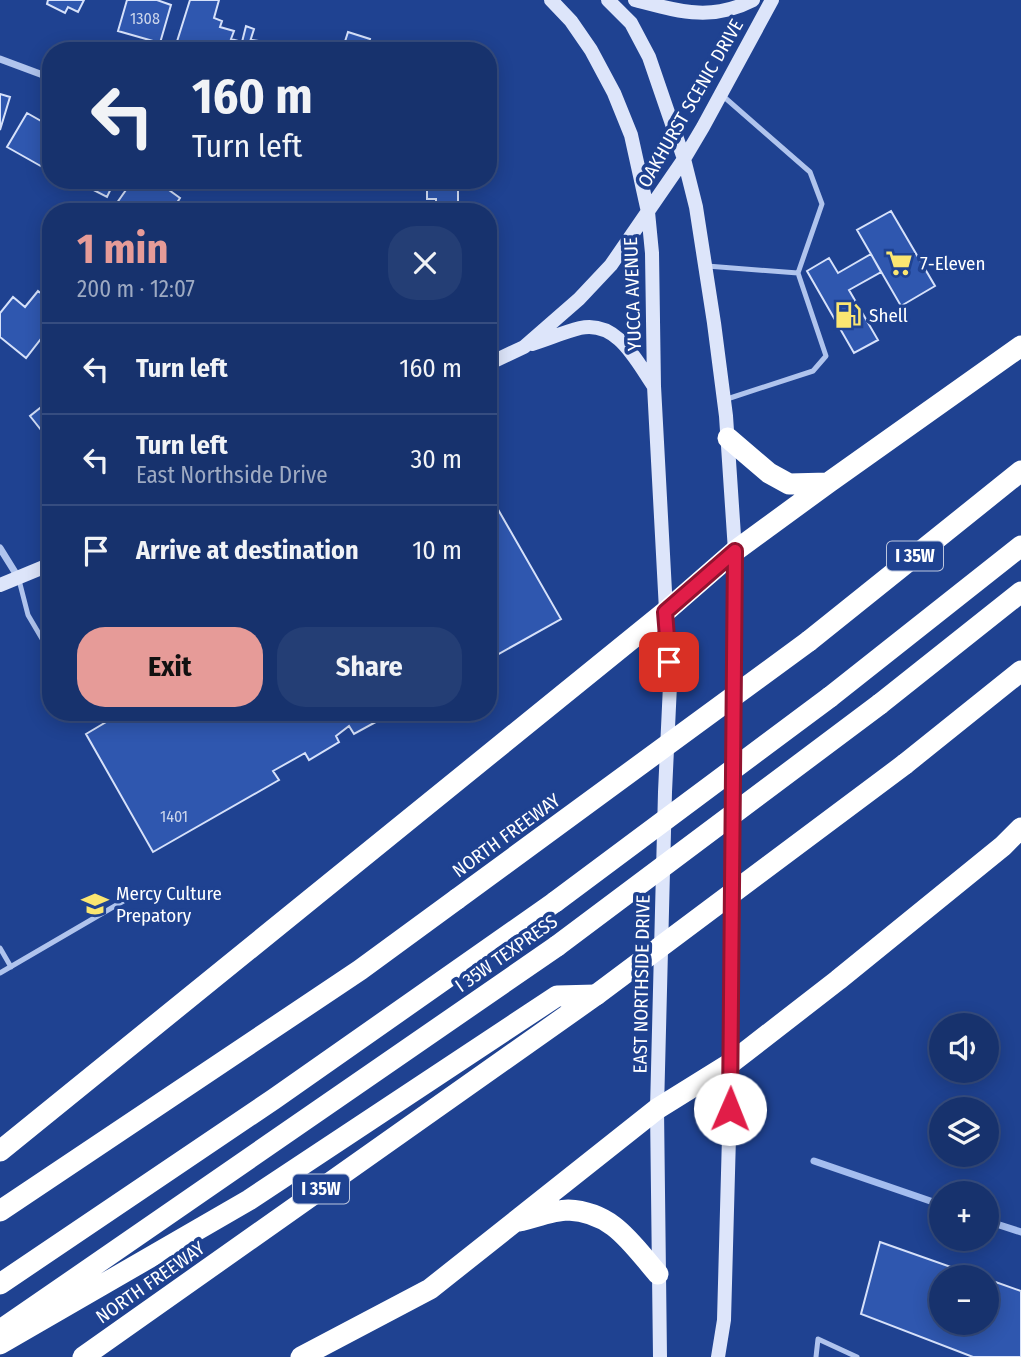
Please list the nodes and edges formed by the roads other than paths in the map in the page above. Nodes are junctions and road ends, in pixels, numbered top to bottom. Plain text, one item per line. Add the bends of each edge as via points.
1 (551, 0) edge
2 (608, 0) edge
3 (635, 0) edge
4 (753, 0) edge
5 (772, 0) edge
6 (0, 59) edge
7 (42, 75) edge
8 (721, 94) junction
9 (684, 159) junction
10 (648, 212) junction
11 (705, 265) junction
12 (798, 273) junction
13 (1021, 346) edge
14 (524, 347) junction
15 (497, 360) edge
16 (654, 386) junction
17 (724, 400) junction
18 (728, 438) junction
19 (1021, 471) edge
20 (828, 483) junction
21 (1021, 546) edge
22 (0, 548) edge
23 (735, 551) junction
24 (42, 568) edge
25 (18, 578) junction
26 (0, 585) edge
27 (1021, 592) edge
28 (665, 612) junction
29 (42, 639) edge
30 (1021, 671) edge
31 (1021, 828) edge
32 (132, 896) dead end
33 (0, 948) edge
34 (10, 967) junction
35 (0, 973) edge
36 (596, 995) junction
37 (731, 1063) junction
38 (657, 1109) junction
39 (0, 1151) edge
40 (0, 1211) edge
41 (514, 1222) junction
42 (658, 1275) junction
43 (0, 1283) edge
44 (0, 1330) edge
45 (0, 1344) edge
46 (856, 1356) edge
47 (83, 1357) edge
48 (301, 1357) edge
49 (660, 1357) edge
50 (718, 1357) edge
51 (816, 1357) edge

1 - 10 street, YUCCA AVENUE via 591,50 614,93 631,135
2 - 9 street via 631,23 649,57
3 - 4 street via 683,12 711,13
5 - 8 street, OAKHURST SCENIC DRIVE
6 - 7 street
8 - 9 street, OAKHURST SCENIC DRIVE
8 - 12 lane via 810,173 822,204
9 - 10 street, OAKHURST SCENIC DRIVE
9 - 11 street
10 - 14 street, OAKHURST SCENIC DRIVE via 611,265
10 - 16 street, YUCCA AVENUE
11 - 12 lane
11 - 17 street
12 - 17 lane via 826,356 813,371
13 - 20 highway
14 - 15 street, OAKHURST SCENIC DRIVE
14 - 16 street via 582,327 608,330 629,348
16 - 28 street, YUCCA AVENUE
17 - 18 street
18 - 20 highway via 789,484
18 - 23 street
19 - 40 highway, NORTH FREEWAY / I 35W, bridge via 808,640 360,970
20 - 23 highway
21 - 43 highway, I 35W TEXPRESS, bridge via 830,697 555,902
22 - 25 street
23 - 28 highway
23 - 37 street
24 - 25 street
25 - 26 street
25 - 29 lane via 28,615
27 - 44 highway, I 35W TEXPRESS, bridge via 880,704 557,946
28 - 38 street, EAST NORTHSIDE DRIVE via 670,685
28 - 39 highway
30 - 36 highway, NORTH FREEWAY / I 35W, bridge via 905,764
31 - 37 highway
32 - 34 lane
33 - 34 lane
34 - 35 lane
36 - 45 highway via 557,996 249,1200
36 - 47 highway, NORTH FREEWAY / I 35W
37 - 38 highway
37 - 50 street via 724,1320
38 - 41 highway
38 - 42 street, EAST NORTHSIDE DRIVE
41 - 42 highway via 566,1210 596,1215 619,1229
41 - 48 highway via 430,1289
42 - 49 street, EAST NORTHSIDE DRIVE
46 - 51 lane via 818,1339

